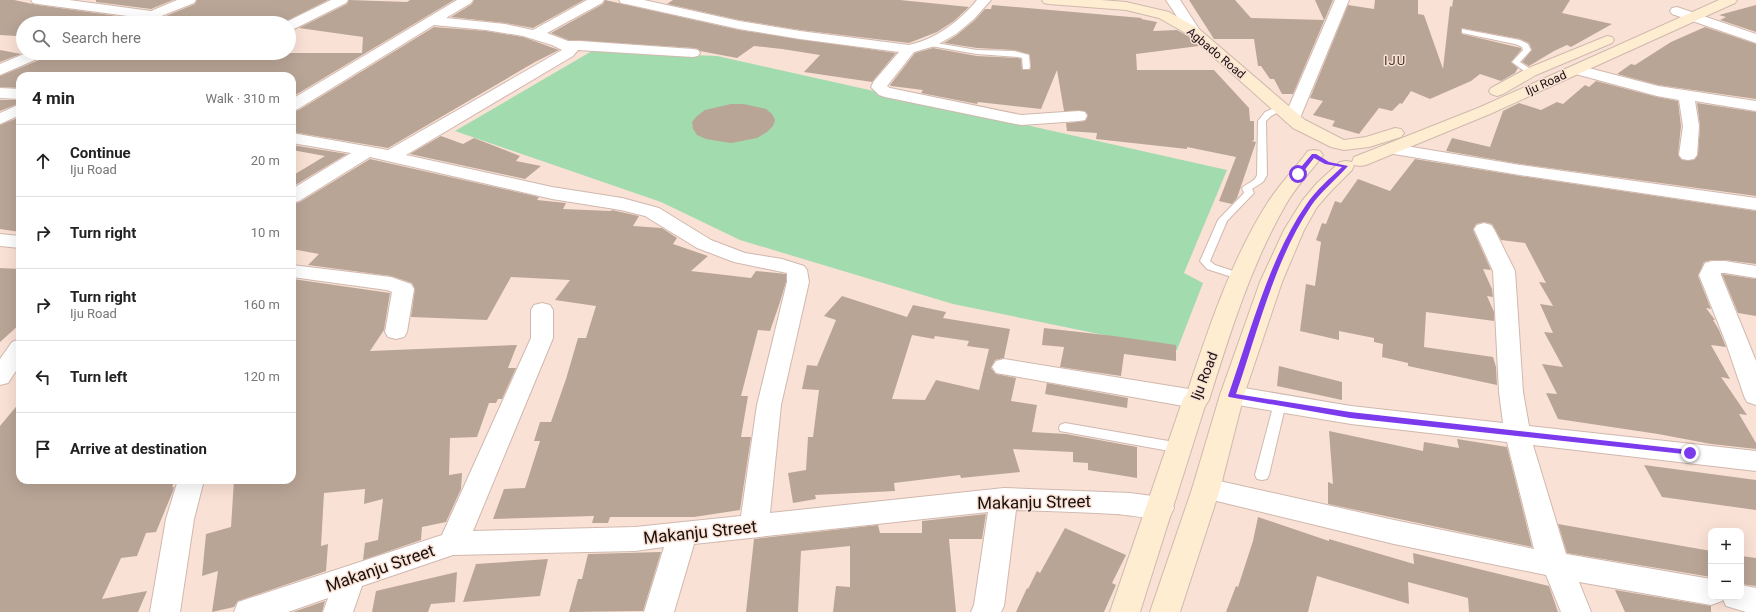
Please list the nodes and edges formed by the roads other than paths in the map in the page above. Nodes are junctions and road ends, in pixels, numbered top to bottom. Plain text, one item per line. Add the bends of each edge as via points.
1 (38, 0) edge
2 (189, 0) edge
3 (341, 0) edge
4 (466, 0) edge
5 (597, 0) edge
6 (626, 0) edge
7 (984, 0) edge
8 (1049, 0) edge
9 (1173, 0) edge
10 (1342, 0) edge
11 (1702, 0) edge
12 (1730, 0) edge
13 (1677, 11) junction
14 (153, 16) joint
15 (1693, 16) junction
16 (434, 21) junction
17 (296, 22) edge
18 (1465, 31) dead end
19 (1194, 32) junction
20 (536, 34) junction
21 (1756, 40) edge
22 (928, 43) junction
23 (566, 46) junction
24 (909, 49) junction
25 (693, 53) dead end
26 (23, 60) edge
27 (1026, 67) dead end
28 (0, 70) edge
29 (1577, 70) junction
30 (1531, 72) junction
31 (0, 92) edge
32 (16, 94) edge
33 (1686, 96) junction
34 (296, 104) edge
35 (1756, 106) edge
36 (16, 111) edge
37 (1079, 116) dead end
38 (1291, 117) junction
39 (0, 119) edge
40 (296, 139) edge
41 (1394, 148) junction
42 (367, 151) junction
43 (1313, 151) junction
44 (1347, 154) junction
45 (1688, 155) dead end
46 (391, 156) junction
47 (296, 195) edge
48 (1756, 204) edge
49 (1484, 229) dead end
50 (0, 240) edge
51 (16, 242) edge
52 (296, 272) edge
53 (1756, 272) edge
54 (1241, 277) junction
55 (542, 310) dead end
56 (396, 332) dead end
57 (16, 353) edge
58 (1004, 367) dead end
59 (0, 377) edge
60 (1232, 396) junction
61 (1756, 396) edge
62 (1195, 399) junction
63 (1280, 403) junction
64 (1065, 428) dead end
65 (1517, 433) junction
66 (1180, 448) junction
67 (1756, 461) edge
68 (1262, 475) dead end
69 (190, 484) edge
70 (1206, 489) junction
71 (1004, 499) junction
72 (1160, 508) junction
73 (754, 526) junction
74 (682, 534) junction
75 (453, 543) junction
76 (1555, 565) junction
77 (350, 578) junction
78 (1708, 591) edge
79 (1744, 598) edge
80 (1756, 601) edge
81 (166, 612) edge
82 (249, 612) edge
83 (338, 612) edge
84 (659, 612) edge
85 (986, 612) edge
86 (1125, 612) edge
87 (1165, 612) edge
88 (1576, 612) edge

1 - 14 street
2 - 14 street
3 - 17 street
4 - 16 street
5 - 20 street
6 - 24 street via 739,25
7 - 22 street via 959,26
8 - 19 main road, Agbado Road via 1142,9 1164,15
9 - 19 street
10 - 38 street
11 - 13 main road, Iju Road
12 - 15 main road, Iju Road
13 - 15 street
13 - 30 main road, Iju Road
15 - 21 street
15 - 29 main road, Iju Road
16 - 20 street
16 - 34 street
18 - 30 lane via 1525,46 1527,50 1516,62
19 - 38 main road, Agbado Road
20 - 23 street
22 - 24 street via 922,47
22 - 27 lane via 978,52 1000,51 1020,55 1026,57
23 - 25 street
23 - 46 street via 571,49 568,53
24 - 37 street via 880,84 879,87 884,92 1020,120
26 - 28 street
29 - 33 street
29 - 41 main road, Iju Road
30 - 44 main road, Iju Road via 1508,86 1422,124 1369,142
31 - 32 street
33 - 35 street
33 - 45 street via 1691,126
36 - 39 street
38 - 43 main road, Agbado Road
38 - 44 main road, Agbado Road
38 - 54 lane via 1268,114 1262,121 1262,175 1260,180 1247,188 1249,193 1223,220 1206,262
40 - 42 street
41 - 44 main road, Iju Road
41 - 48 street via 1528,172
42 - 46 street
42 - 47 street
43 - 44 main road via 1318,144
43 - 44 main road via 1327,163
43 - 54 main road, Iju Road via 1277,202
44 - 60 main road, Iju Road via 1309,204 1294,230 1271,282
46 - 73 street via 552,193 622,204 652,212 704,244 741,258 797,270 798,282 770,405
49 - 65 street via 1504,271 1511,392
50 - 51 street
52 - 56 street via 391,284 403,288
53 - 61 street via 1712,267 1710,275 1738,343
54 - 62 main road, Iju Road via 1197,400
55 - 75 street via 542,338
57 - 59 street
58 - 62 street
60 - 63 street
60 - 70 main road, Iju Road
62 - 66 main road, Iju Road
63 - 65 street via 1350,415
63 - 68 lane
64 - 66 lane
65 - 67 street
65 - 76 street
66 - 72 main road, Iju Road
69 - 81 street via 180,519
70 - 76 street via 1394,532
70 - 87 main road, Iju Road
71 - 72 street, Makanju Street via 1083,501
71 - 73 street, Makanju Street
71 - 85 street via 989,606
72 - 86 main road, Iju Road
73 - 74 street, Makanju Street
74 - 75 street, Makanju Street via 635,539
74 - 84 street
75 - 77 street, Makanju Street
76 - 78 street
76 - 88 street via 1570,591
77 - 82 street, Makanju Street
77 - 83 street
79 - 80 street

